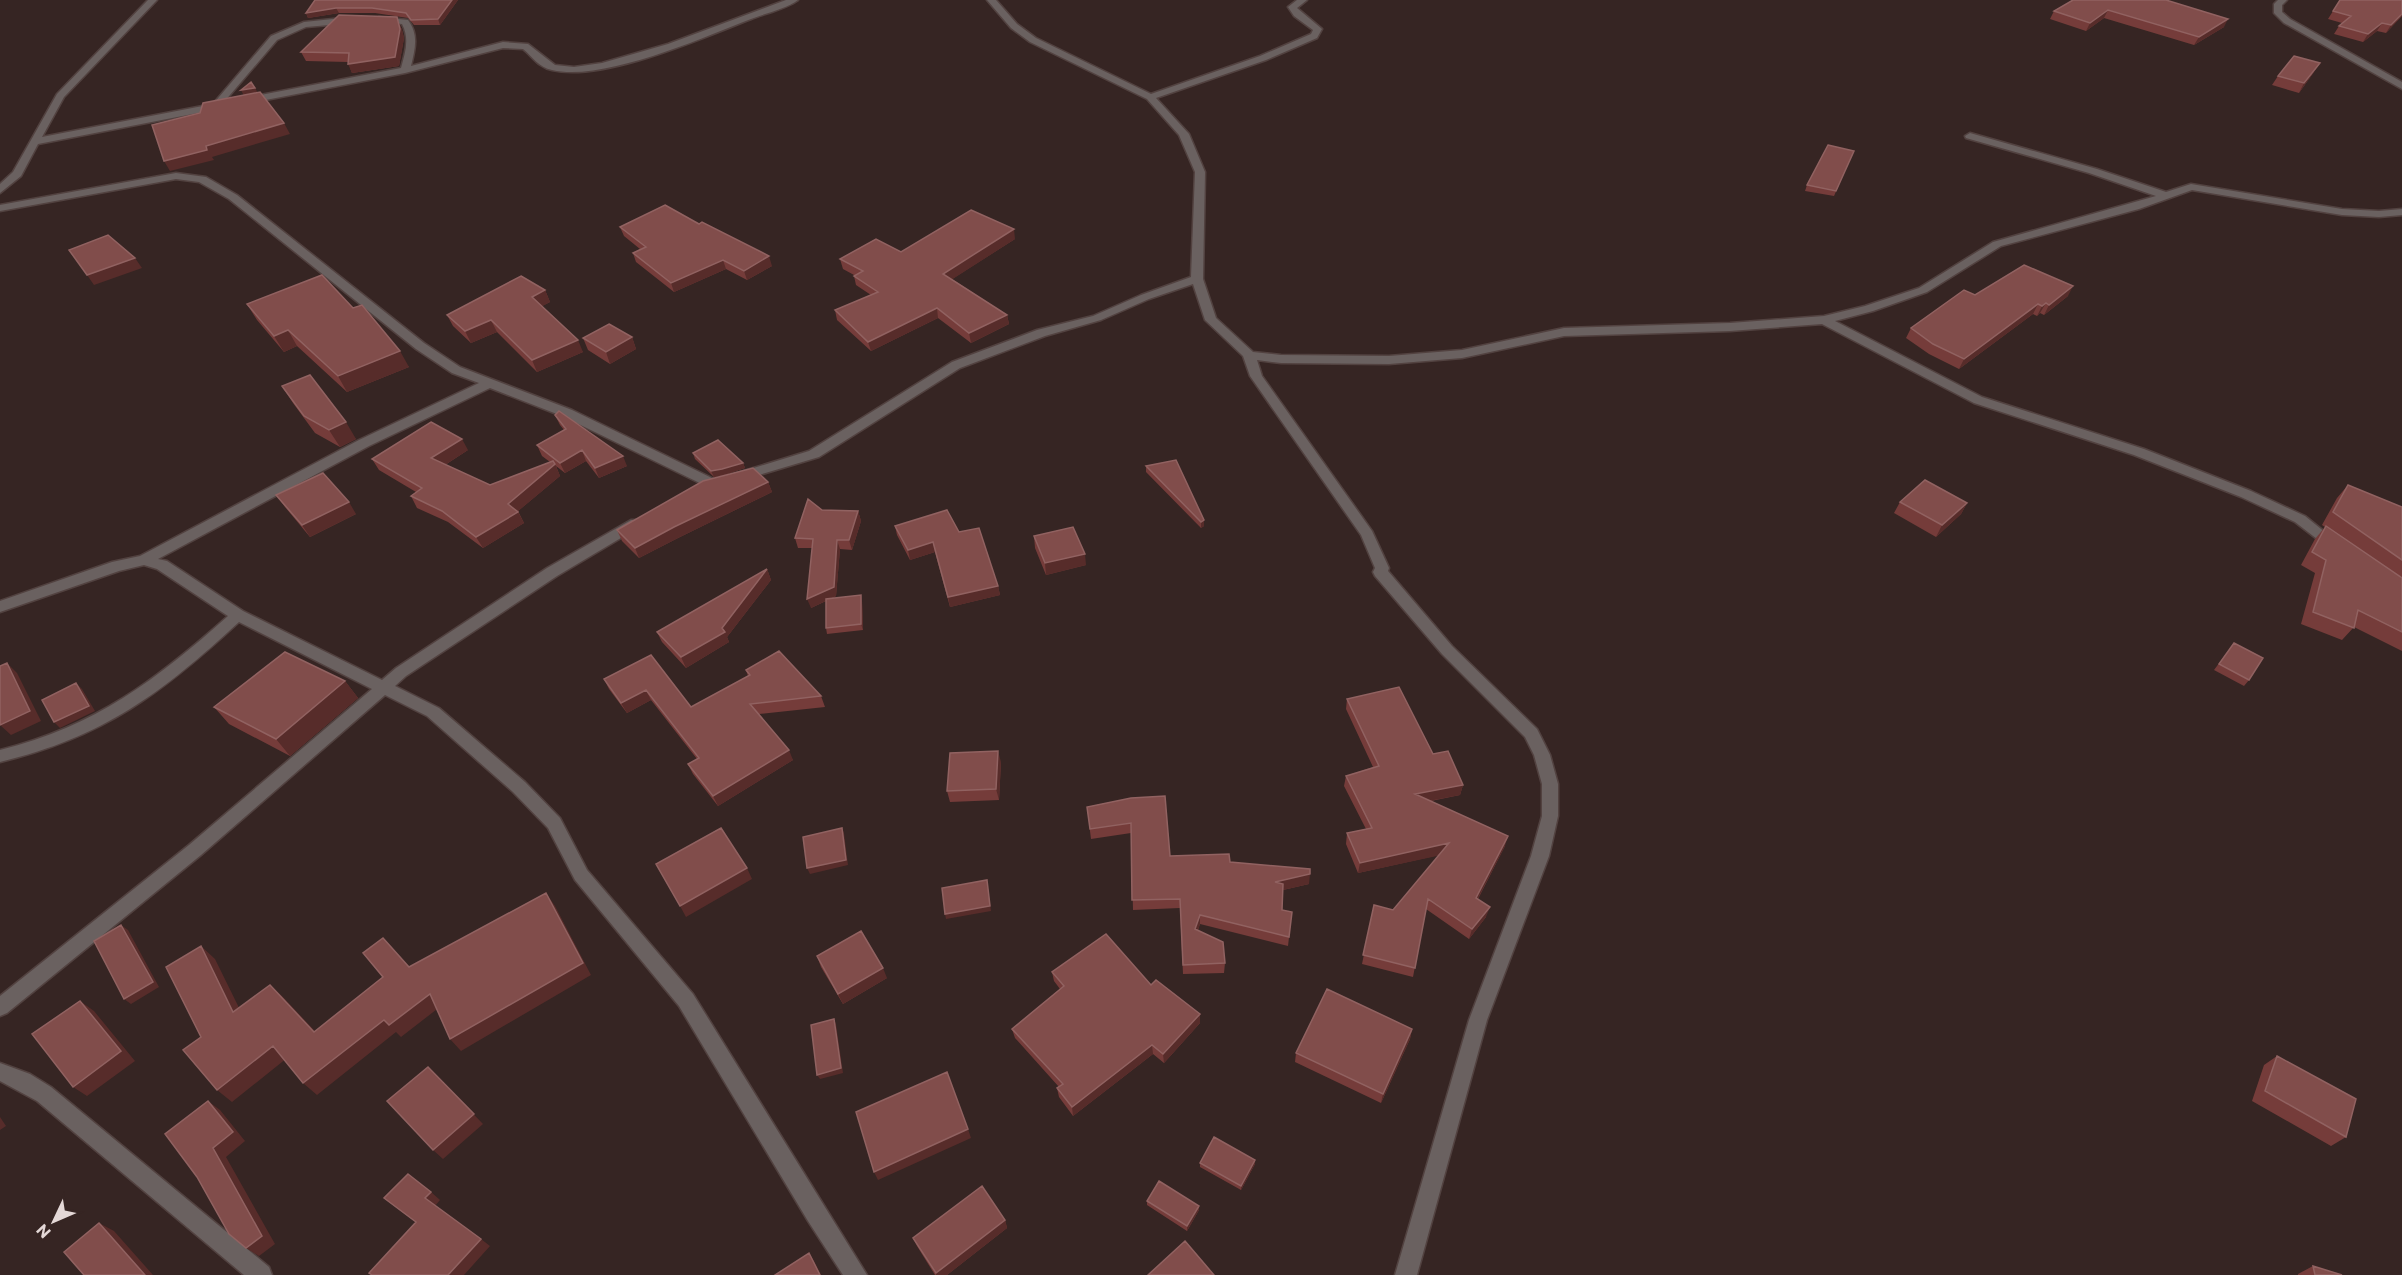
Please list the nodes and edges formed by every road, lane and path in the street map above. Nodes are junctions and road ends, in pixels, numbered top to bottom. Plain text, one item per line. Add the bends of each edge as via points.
1 (153, 0) edge
2 (794, 0) edge
3 (991, 0) edge
4 (1303, 0) edge
5 (2283, 0) edge
6 (405, 70) junction
7 (2402, 86) edge
8 (1150, 97) junction
9 (217, 104) junction
10 (1970, 136) dead end
11 (34, 141) junction
12 (0, 190) edge
13 (2166, 196) junction
14 (0, 208) edge
15 (2402, 212) edge
16 (1197, 279) junction
17 (1824, 320) junction
18 (1249, 355) junction
19 (490, 383) junction
20 (713, 484) junction
21 (692, 490) edge
22 (652, 514) edge
23 (2342, 551) edge
24 (144, 560) junction
25 (0, 607) edge
26 (238, 615) junction
27 (383, 688) junction
28 (0, 756) edge
29 (0, 1007) edge
30 (0, 1072) edge
31 (261, 1275) edge
32 (856, 1275) edge
33 (1406, 1275) edge

1 - 11 street via 60,96
2 - 6 street via 648,53 587,68 553,68 518,44
3 - 8 street via 1032,40
4 - 8 street via 1292,7 1318,28 1314,36
5 - 7 street via 2278,4 2278,13 2288,21
6 - 9 street
6 - 9 street via 411,44 410,27 405,22 364,19 304,25 274,38
8 - 16 street via 1184,135 1200,172
9 - 11 street
10 - 13 street
11 - 12 street via 17,174
13 - 15 street via 2191,187 2332,210
13 - 17 street via 1997,244 1923,290
14 - 19 street via 161,178 202,179 233,197 420,346 456,370
16 - 18 street via 1211,320
16 - 20 street via 1097,318 1041,333 956,365 814,453
17 - 18 street via 1564,332 1462,354 1389,360
17 - 23 street via 1978,400 2139,452 2246,494 2300,519
18 - 33 street via 1256,376 1367,534 1382,568 1380,572 1447,650 1532,733 1550,784 1550,816 1540,856 1478,1020
19 - 20 street via 567,413
19 - 24 street via 364,443
20 - 21 street
22 - 27 street via 552,572 401,672
24 - 25 street
24 - 26 street via 162,565
26 - 27 street
26 - 28 street via 159,683 114,712 66,736
27 - 29 street via 195,850
27 - 32 street via 433,712 554,823 581,875 686,1000
30 - 31 street via 44,1094

